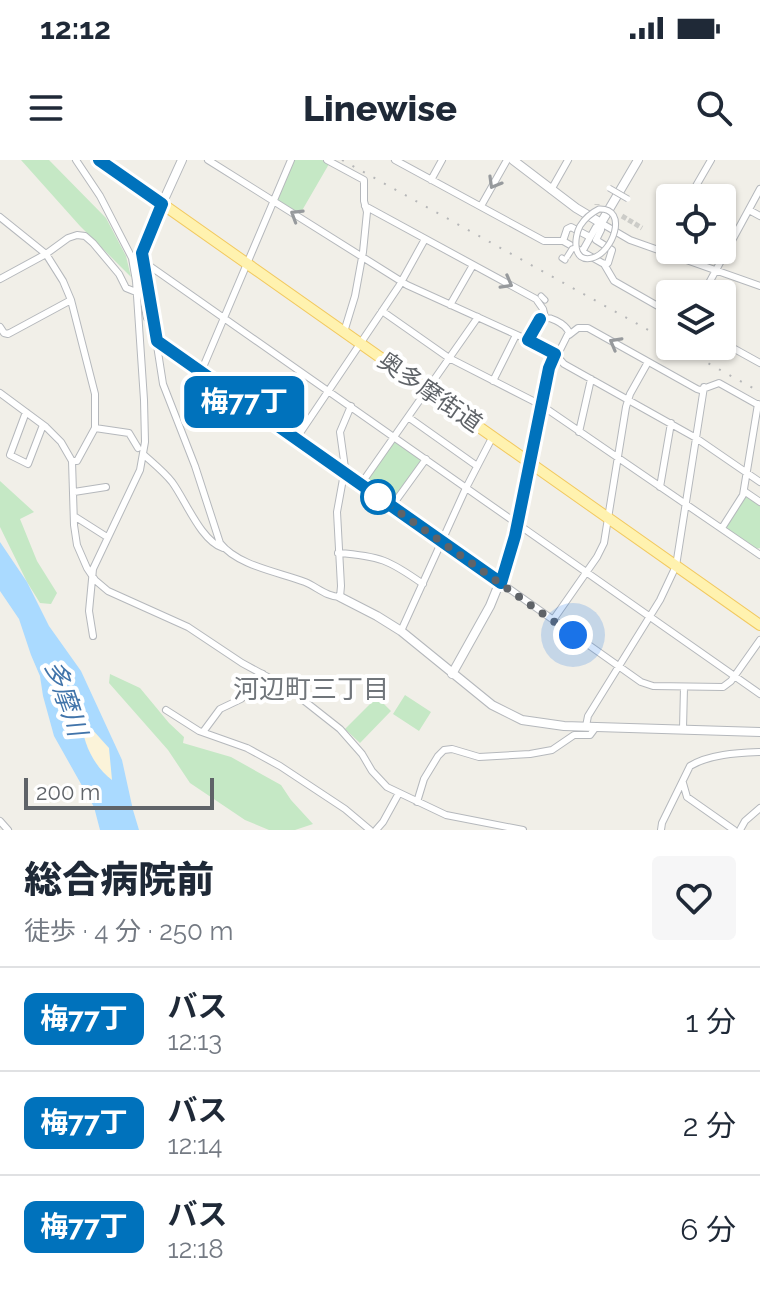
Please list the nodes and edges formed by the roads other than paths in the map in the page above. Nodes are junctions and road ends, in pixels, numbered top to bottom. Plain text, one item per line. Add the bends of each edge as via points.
1 (76, 160) edge
2 (100, 160) edge
3 (182, 160) edge
4 (208, 160) edge
5 (291, 160) edge
6 (327, 160) edge
7 (395, 160) edge
8 (442, 160) edge
9 (507, 160) edge
10 (513, 160) edge
11 (568, 160) edge
12 (638, 160) edge
13 (711, 160) edge
14 (431, 180) junction
15 (697, 184) edge
16 (609, 188) dead end
17 (760, 189) edge
18 (551, 190) junction
19 (628, 199) dead end
20 (274, 201) junction
21 (162, 204) junction
22 (365, 206) junction
23 (481, 206) junction
24 (749, 210) junction
25 (760, 216) edge
26 (0, 217) edge
27 (601, 223) junction
28 (590, 237) junction
29 (425, 239) junction
30 (563, 241) junction
31 (656, 249) edge
32 (579, 250) junction
33 (46, 254) junction
34 (363, 256) junction
35 (562, 257) dead end
36 (144, 262) junction
37 (247, 263) junction
38 (604, 264) junction
39 (699, 264) edge
40 (473, 265) junction
41 (716, 270) junction
42 (0, 279) edge
43 (711, 280) edge
44 (136, 281) junction
45 (402, 282) junction
46 (760, 286) edge
47 (136, 292) junction
48 (71, 300) junction
49 (450, 305) junction
50 (656, 305) edge
51 (382, 311) junction
52 (225, 317) junction
53 (478, 317) junction
54 (545, 317) junction
55 (154, 325) junction
56 (0, 327) edge
57 (344, 332) junction
58 (516, 335) junction
59 (569, 335) junction
60 (528, 340) junction
61 (157, 341) junction
62 (360, 343) junction
63 (736, 350) edge
64 (555, 354) junction
65 (449, 358) junction
66 (648, 362) junction
67 (760, 363) edge
68 (201, 372) junction
69 (591, 379) junction
70 (493, 381) junction
71 (704, 387) junction
72 (328, 390) junction
73 (427, 390) junction
74 (0, 393) edge
75 (628, 400) junction
76 (541, 405) junction
77 (759, 405) edge
78 (351, 406) junction
79 (26, 412) junction
80 (408, 417) junction
81 (671, 423) junction
82 (43, 425) junction
83 (95, 428) junction
84 (579, 432) junction
85 (493, 436) junction
86 (394, 437) junction
87 (696, 438) junction
88 (296, 439) junction
89 (138, 448) dead end
90 (144, 455) junction
91 (426, 459) junction
92 (618, 459) junction
93 (72, 461) junction
94 (530, 463) junction
95 (477, 466) junction
96 (345, 473) junction
97 (747, 473) junction
98 (760, 482) edge
99 (361, 484) junction
100 (106, 487) dead end
101 (660, 487) junction
102 (466, 488) junction
103 (744, 491) junction
104 (74, 492) junction
105 (760, 502) edge
106 (686, 504) junction
107 (392, 506) junction
108 (74, 516) junction
109 (609, 518) junction
110 (518, 524) junction
111 (722, 528) junction
112 (107, 537) junction
113 (442, 542) junction
114 (224, 548) junction
115 (338, 553) junction
116 (760, 555) edge
117 (676, 566) junction
118 (586, 572) junction
119 (92, 574) junction
120 (501, 583) junction
121 (423, 584) junction
122 (340, 597) junction
123 (649, 617) junction
124 (553, 620) junction
125 (760, 625) edge
126 (401, 631) junction
127 (93, 636) dead end
128 (760, 640) edge
129 (619, 667) junction
130 (263, 674) junction
131 (452, 674) junction
132 (734, 676) junction
133 (684, 687) junction
134 (760, 694) edge
135 (166, 710) dead end
136 (591, 726) junction
137 (683, 729) junction
138 (203, 732) junction
139 (760, 732) edge
140 (760, 755) edge
141 (683, 781) junction
142 (399, 793) junction
143 (417, 802) junction
144 (760, 808) edge
145 (0, 821) edge
146 (484, 826) edge
147 (8, 830) edge
148 (373, 830) edge
149 (523, 830) edge
150 (661, 830) edge
151 (737, 830) edge

1 - 44 street via 122,236
2 - 21 main road, 奥多摩街道
3 - 21 street
4 - 20 street
5 - 20 street
6 - 22 street via 364,180
7 - 14 street
8 - 14 street
9 -> 23 street
10 - 18 street
11 - 18 street
12 - 27 street
13 - 15 street
14 - 23 street
16 - 19 street, bridge
17 - 24 street
18 - 27 street
34 -> 20 street
20 - 37 street
21 - 36 street via 142,253
21 - 37 main road, 奥多摩街道
22 - 29 street
22 - 34 street
23 - 30 street via 544,241
24 - 25 street
24 - 41 street
26 - 33 street
27 - 28 street
27 - 31 street
27 - 38 street via 596,240 613,253
28 - 30 street via 571,227
28 - 32 street
29 - 40 street
29 - 45 street
30 - 32 street
32 - 32 street, bridge via 585,258 600,254 619,217 598,207 576,236
32 - 35 street, bridge
32 - 38 street
33 - 42 street
33 - 47 street via 68,238 85,236 126,288
33 - 48 street
34 - 45 street
34 - 57 street
36 - 52 street
36 - 55 street
37 - 52 street
37 - 57 main road, 奥多摩街道
38 - 50 street via 615,282
39 - 41 street
40 - 49 street
40 -> 54 street via 536,299
41 - 43 street
41 - 46 street
44 - 47 street
44 - 55 street
45 - 49 street
45 - 51 street
47 - 90 street
48 - 56 street via 8,334
48 - 83 street via 95,394
49 - 53 street
51 - 62 street
51 - 65 street
52 - 68 street
52 - 72 street
53 - 58 street
53 - 65 street
54 - 59 street via 564,326
54 - 60 street
55 - 61 street
57 - 62 main road, 奥多摩街道
58 - 60 street
58 - 70 street
59 - 64 street
66 -> 59 street via 588,328
60 - 64 street
61 - 68 street
61 - 114 street via 163,384
62 - 72 street
62 - 73 main road, 奥多摩街道
63 - 67 street
64 - 69 street
64 - 76 street
65 - 70 street
65 - 73 street
66 - 71 street via 697,389
66 - 75 street
68 - 88 street
69 - 75 street
69 - 84 street
70 - 76 street
71 - 77 street via 719,383
71 - 87 street
72 - 78 street
72 - 88 street
73 - 80 street
73 - 85 main road, 奥多摩街道
74 - 79 street
75 - 81 street
75 - 92 street
76 - 84 street
76 - 94 street
77 - 97 street
78 - 86 street
78 - 96 street via 340,432
79 - 82 street
79 - 82 street via 10,455 28,464
80 - 86 street
80 - 95 street
81 - 87 street
81 - 101 street
82 - 93 street
83 - 89 street via 129,433
83 - 93 street via 77,461
84 - 92 street
85 - 94 main road, 奥多摩街道
85 - 95 street
86 - 91 street
86 - 99 street
87 - 97 street
87 - 106 street
88 - 96 street
90 - 112 street
90 - 114 street via 172,483 200,529
91 - 102 street
91 - 107 street
92 - 101 street
92 - 109 street
93 - 104 street
94 - 109 main road, 奥多摩街道
94 - 110 street
95 - 102 street
96 - 99 street
96 - 115 street via 337,512
97 - 98 street
97 - 103 street
99 - 107 street
100 - 104 street
101 - 106 street
102 - 110 street
102 - 113 street
103 - 105 street
103 - 111 street
104 - 108 street
106 - 111 street
106 - 117 street
107 - 113 street
108 - 112 street
108 - 119 street via 77,545
109 - 117 main road, 奥多摩街道
109 - 118 street via 603,547
110 - 118 street
110 - 120 street
111 - 116 street
112 - 119 street
113 - 120 street
113 - 121 street
114 - 122 street
115 - 121 street via 384,559
115 - 122 street
117 - 123 street
117 - 125 main road, 奥多摩街道
118 - 123 street
118 - 124 street
119 - 127 street
119 - 130 street via 108,591 188,627
120 - 124 street
120 - 131 street
121 - 126 street
122 - 126 street
123 - 129 street
123 - 132 street
124 - 129 street
126 - 131 street
128 - 132 street
129 - 133 street via 646,685
129 - 136 street via 588,716
130 - 138 street via 248,693 220,709
130 - 142 street via 340,729 372,771
131 - 136 street via 510,716 541,724
132 - 133 street via 720,687
132 - 134 street
133 - 137 street
135 - 138 street
136 - 137 street
136 - 143 street via 590,735 574,735 552,750 530,754 479,757 444,750 424,779
137 - 139 street
138 - 148 street via 280,766
140 - 141 street via 709,758 687,769
141 - 150 street
141 - 151 street via 687,797
142 - 143 street
142 - 148 street
143 - 146 street
144 - 151 street
145 - 147 street
146 - 149 street

